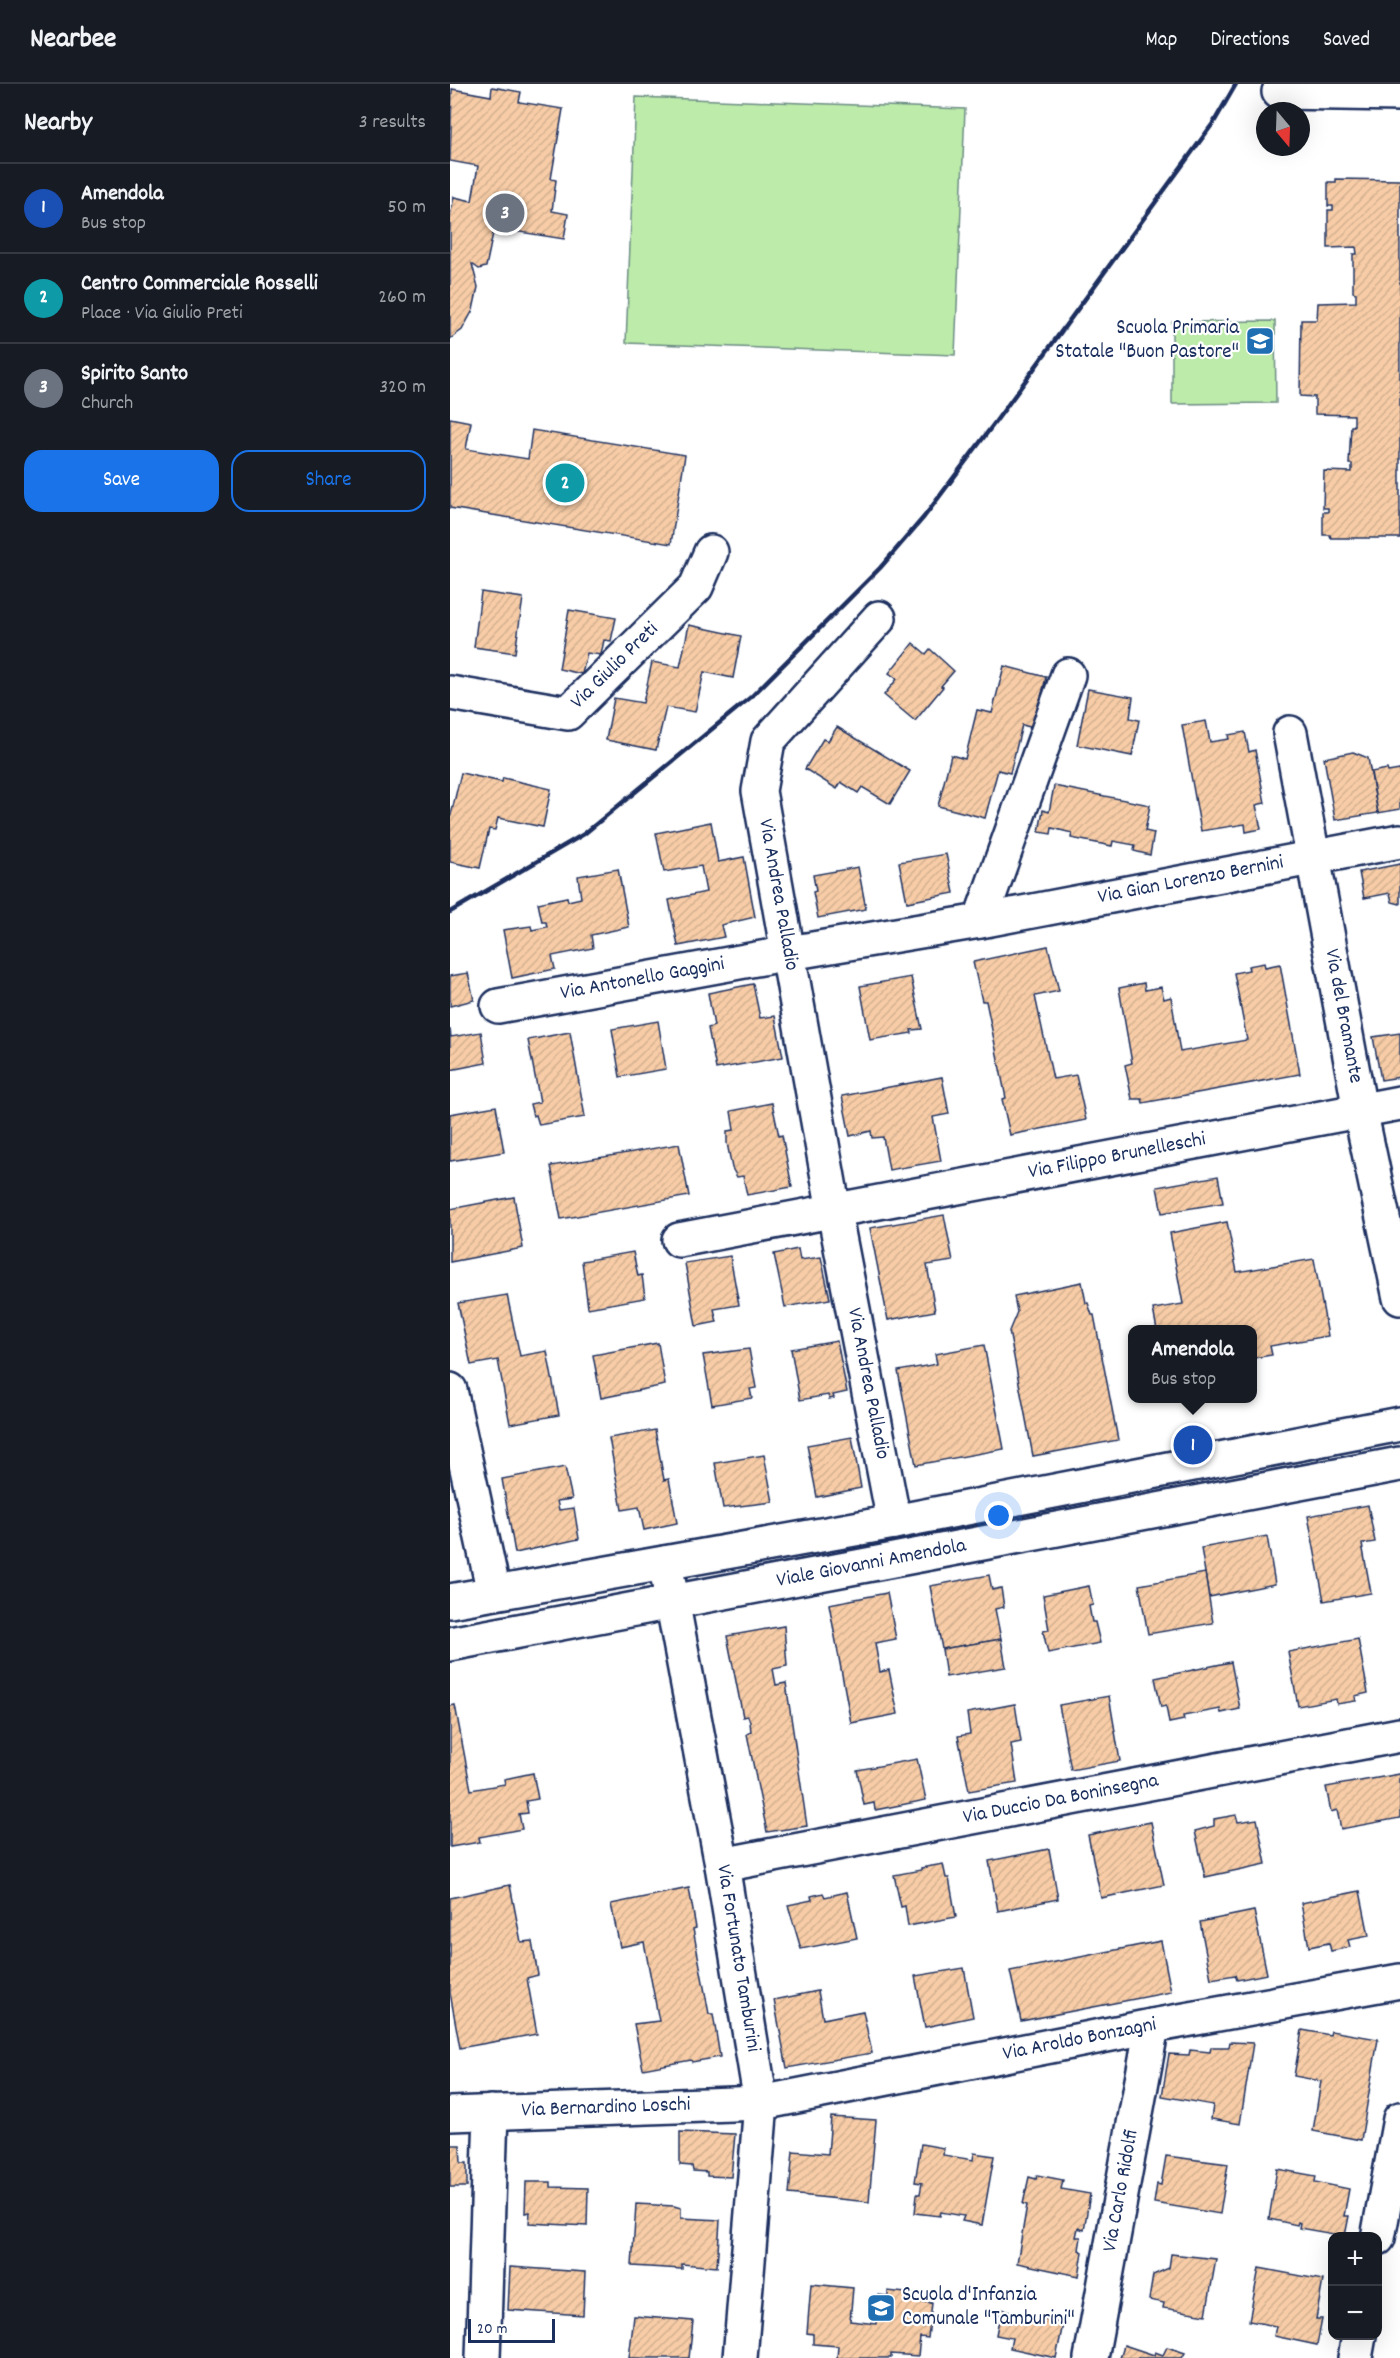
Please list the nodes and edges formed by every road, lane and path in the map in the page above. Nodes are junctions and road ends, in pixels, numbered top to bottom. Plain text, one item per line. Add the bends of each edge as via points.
1 (1281, 88) edge
2 (1400, 94) edge
3 (711, 552) dead end
4 (879, 618) dead end
5 (1068, 675) dead end
6 (450, 693) edge
7 (1290, 733) dead end
8 (1400, 841) edge
9 (1312, 856) junction
10 (980, 921) junction
11 (789, 953) junction
12 (498, 1006) dead end
13 (1400, 1103) edge
14 (1359, 1110) junction
15 (834, 1211) junction
16 (679, 1240) dead end
17 (1400, 1298) edge
18 (450, 1390) edge
19 (1400, 1424) edge
20 (1400, 1464) edge
21 (894, 1522) junction
22 (664, 1563) junction
23 (494, 1593) junction
24 (450, 1601) edge
25 (672, 1602) junction
26 (450, 1644) edge
27 (1400, 1735) edge
28 (722, 1865) junction
29 (1400, 1981) edge
30 (1152, 2026) junction
31 (761, 2103) junction
32 (491, 2112) junction
33 (450, 2114) edge
34 (1400, 2118) edge
35 (1378, 2232) edge
36 (1358, 2340) edge
37 (483, 2358) edge
38 (740, 2358) edge
39 (1091, 2358) edge
40 (1355, 2358) edge

1 - 2 street
3 - 6 street, Via Giulio Preti via 696,587 568,713
4 - 11 street, Via Andrea Palladio via 768,741 759,790
5 - 10 street
7 - 9 street, Via del Bramante
8 - 9 street, Via Gian Lorenzo Bernini
9 - 10 street, Via Gian Lorenzo Bernini
9 - 14 street, Via del Bramante
10 - 11 street, Via Gian Lorenzo Bernini
11 - 12 street, Via Antonello Gaggini
11 - 15 street, Via Andrea Palladio
13 - 14 street, Via Filippo Brunelleschi
14 - 15 street, Via Filippo Brunelleschi
14 - 17 street, Via del Bramante
15 - 16 street
15 - 21 street, Via Andrea Palladio
18 - 23 street
19 - 21 street, Viale Giovanni Amendola
20 - 25 street, Viale Giovanni Amendola
21 - 22 street, Viale Giovanni Amendola
22 - 23 street, Viale Giovanni Amendola
22 - 25 street, Via Fortunato Tamburini
23 - 24 street, Viale Giovanni Amendola
25 - 26 street, Viale Giovanni Amendola
25 - 28 street, Via Fortunato Tamburini
27 - 28 street, Via Duccio Da Boninsegna
28 - 31 street, Via Fortunato Tamburini
29 - 30 street, Via Aroldo Bonzagni
30 - 31 street, Via Aroldo Bonzagni
30 - 39 street, Via Carlo Ridolfi
31 - 32 street, Via Bernardino Loschi
31 - 38 street, Via Fortunato Tamburini
32 - 33 street, Via Bernardino Loschi
32 - 37 street
34 - 35 street
36 - 40 street

